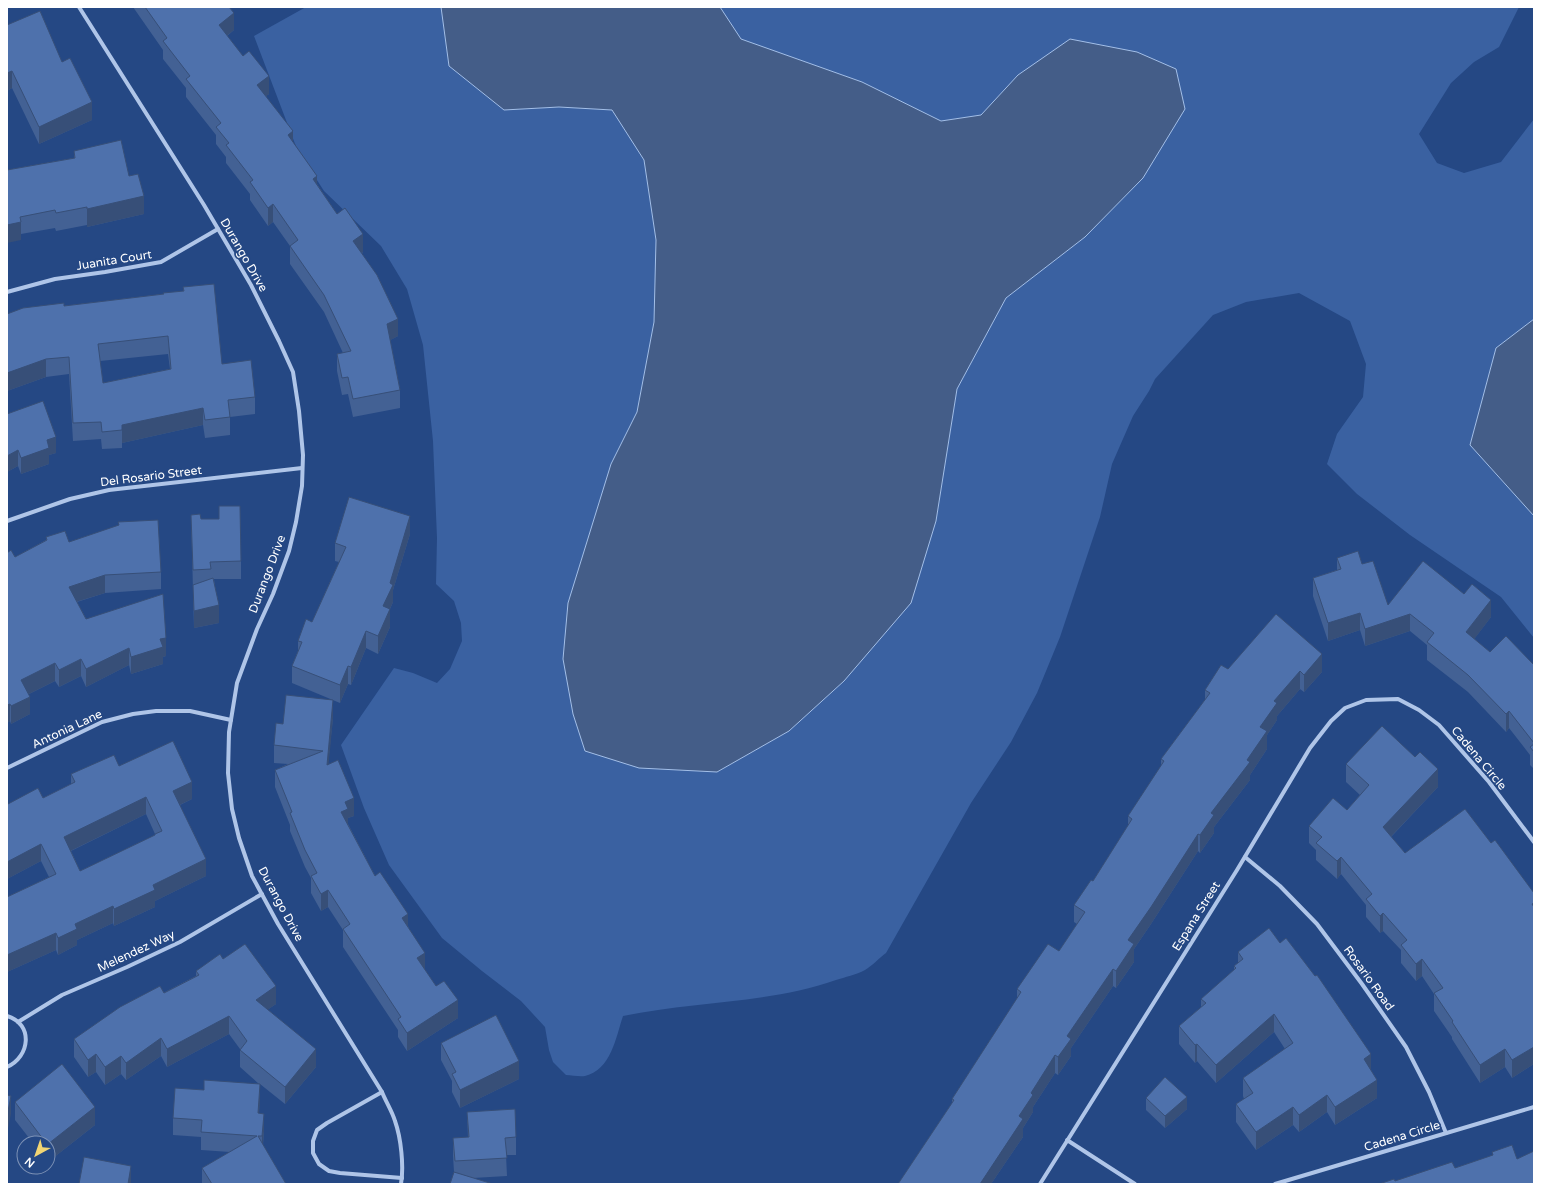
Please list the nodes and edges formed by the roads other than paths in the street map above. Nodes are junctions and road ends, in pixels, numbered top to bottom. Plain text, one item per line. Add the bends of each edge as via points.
1 (79, 7) edge
2 (218, 229) junction
3 (7, 292) edge
4 (302, 468) junction
5 (7, 521) edge
6 (1398, 699) joint
7 (231, 720) junction
8 (7, 768) edge
9 (1534, 842) edge
10 (1245, 857) junction
11 (262, 894) junction
12 (7, 1016) edge
13 (18, 1022) junction
14 (7, 1067) edge
15 (382, 1092) junction
16 (1534, 1107) edge
17 (1446, 1133) junction
18 (1067, 1140) junction
19 (402, 1178) junction
20 (401, 1184) edge
21 (1040, 1184) edge
22 (1135, 1184) edge
23 (1275, 1184) edge

1 - 2 street, Durango Drive
2 - 3 street, Juanita Court via 161,262 55,279
2 - 4 street, Durango Drive via 251,285 293,372 299,411
4 - 5 street, Del Rosario Street via 109,490 70,499
4 - 7 street, Durango Drive via 302,486 289,551 248,652 238,683
6 - 9 street, Cadena Circle via 1439,725 1489,782
6 - 10 street, Espana Street via 1366,700 1345,708 1330,721 1310,748
7 - 8 street, Antonia Lane via 190,711 133,714 102,722
7 - 11 street, Durango Drive via 228,773 232,809 252,876
10 - 17 street, Rosario Road via 1280,886 1317,924 1362,984 1406,1047 1430,1092
10 - 18 street, Espana Street
11 - 13 street, Melendez Way via 180,942 62,995
11 - 15 street, Durango Drive
12 - 13 street
13 - 14 street via 24,1034 25,1048 15,1064
15 - 19 street, Durango Drive via 395,1121
15 - 19 street via 326,1122 318,1130 313,1142 313,1154 319,1164 329,1171
16 - 17 street, Cadena Circle
17 - 23 street, Cadena Circle
18 - 21 street, Espana Street
18 - 22 street
19 - 20 street, Durango Drive

